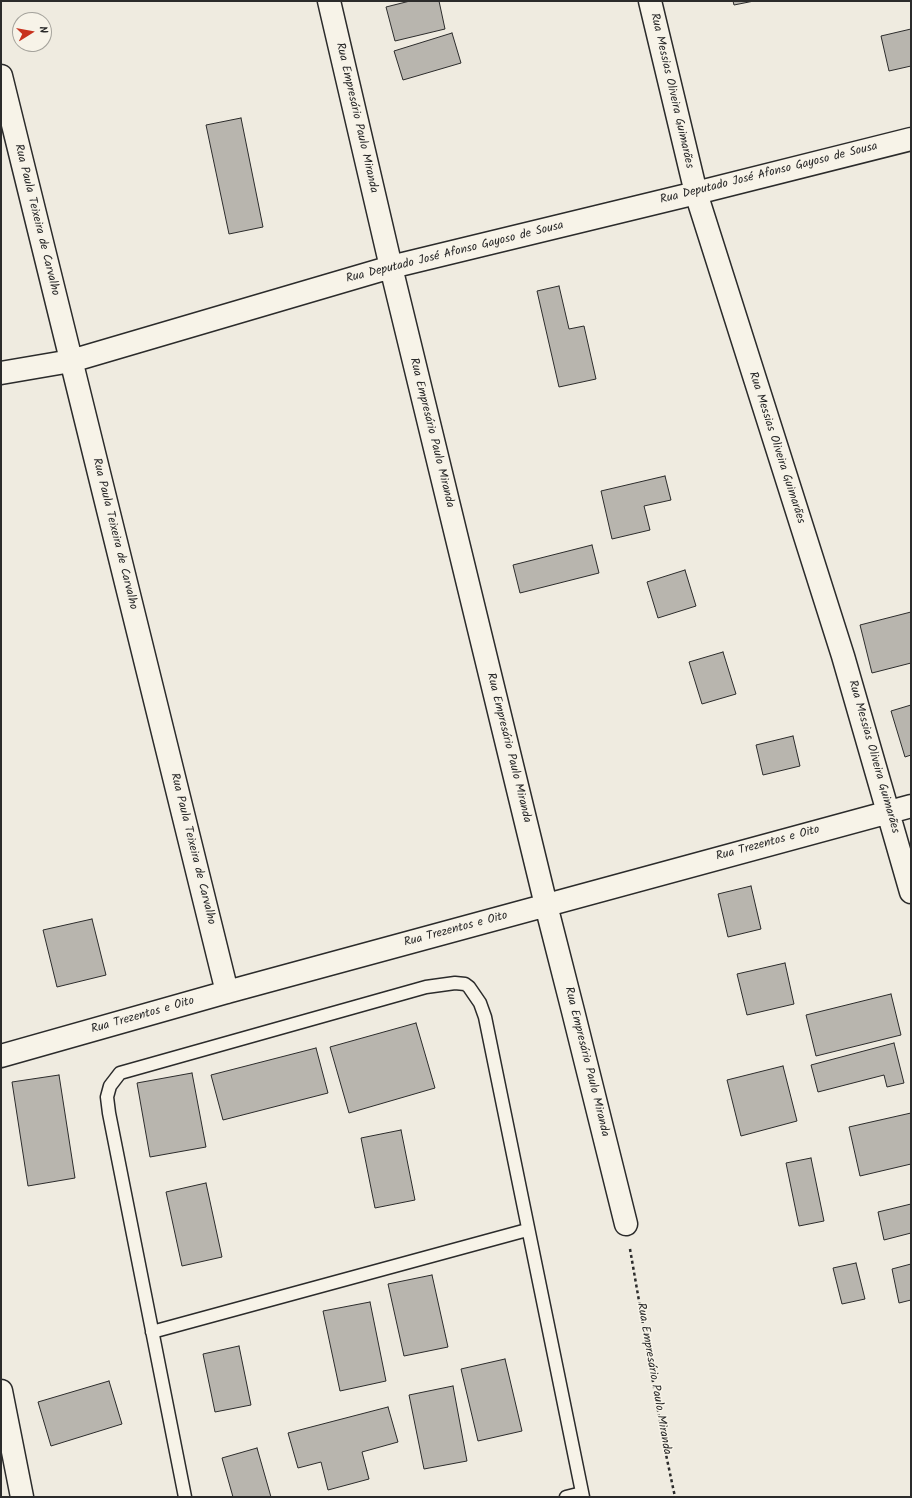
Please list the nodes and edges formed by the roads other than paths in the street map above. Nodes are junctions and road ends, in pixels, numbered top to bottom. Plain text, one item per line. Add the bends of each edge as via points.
1 (329, 1) edge
2 (650, 1) edge
3 (1, 76) edge
4 (911, 139) edge
5 (696, 193) junction
6 (391, 267) junction
7 (71, 361) junction
8 (1, 373) edge
9 (911, 806) edge
10 (889, 811) junction
11 (911, 892) edge
12 (546, 905) junction
13 (227, 992) junction
14 (1, 1056) edge
15 (626, 1224) road end
16 (528, 1230) junction
17 (152, 1332) junction
18 (1, 1390) edge
19 (582, 1495) edge
20 (22, 1497) edge
21 (185, 1497) edge
22 (566, 1497) edge

1 - 6 street, Rua Empresário Paulo Miranda
2 - 5 street, Rua Messias Oliveira Guimarães
3 - 7 street, Rua Paula Teixeira de Carvalho
4 - 5 street, Rua Deputado José Afonso Gayoso de Sousa
5 - 6 street, Rua Deputado José Afonso Gayoso de Sousa
5 - 10 street, Rua Messias Oliveira Guimarães via 841,649
6 - 7 street, Rua Deputado José Afonso Gayoso de Sousa
6 - 12 street, Rua Empresário Paulo Miranda
7 - 8 street, Rua Deputado José Afonso Gayoso de Sousa
7 - 13 street, Rua Paula Teixeira de Carvalho
9 - 10 street, Rua Trezentos e Oito
10 - 11 street, Rua Messias Oliveira Guimarães
10 - 12 street, Rua Trezentos e Oito
12 - 13 street, Rua Trezentos e Oito
12 - 15 street, Rua Empresário Paulo Miranda
13 - 14 street, Rua Trezentos e Oito
16 - 17 lane
16 - 17 lane via 480,1004 465,984 426,987 120,1073 114,1079 107,1098 109,1113
16 - 19 lane
17 - 21 lane
18 - 20 street
19 - 22 lane

